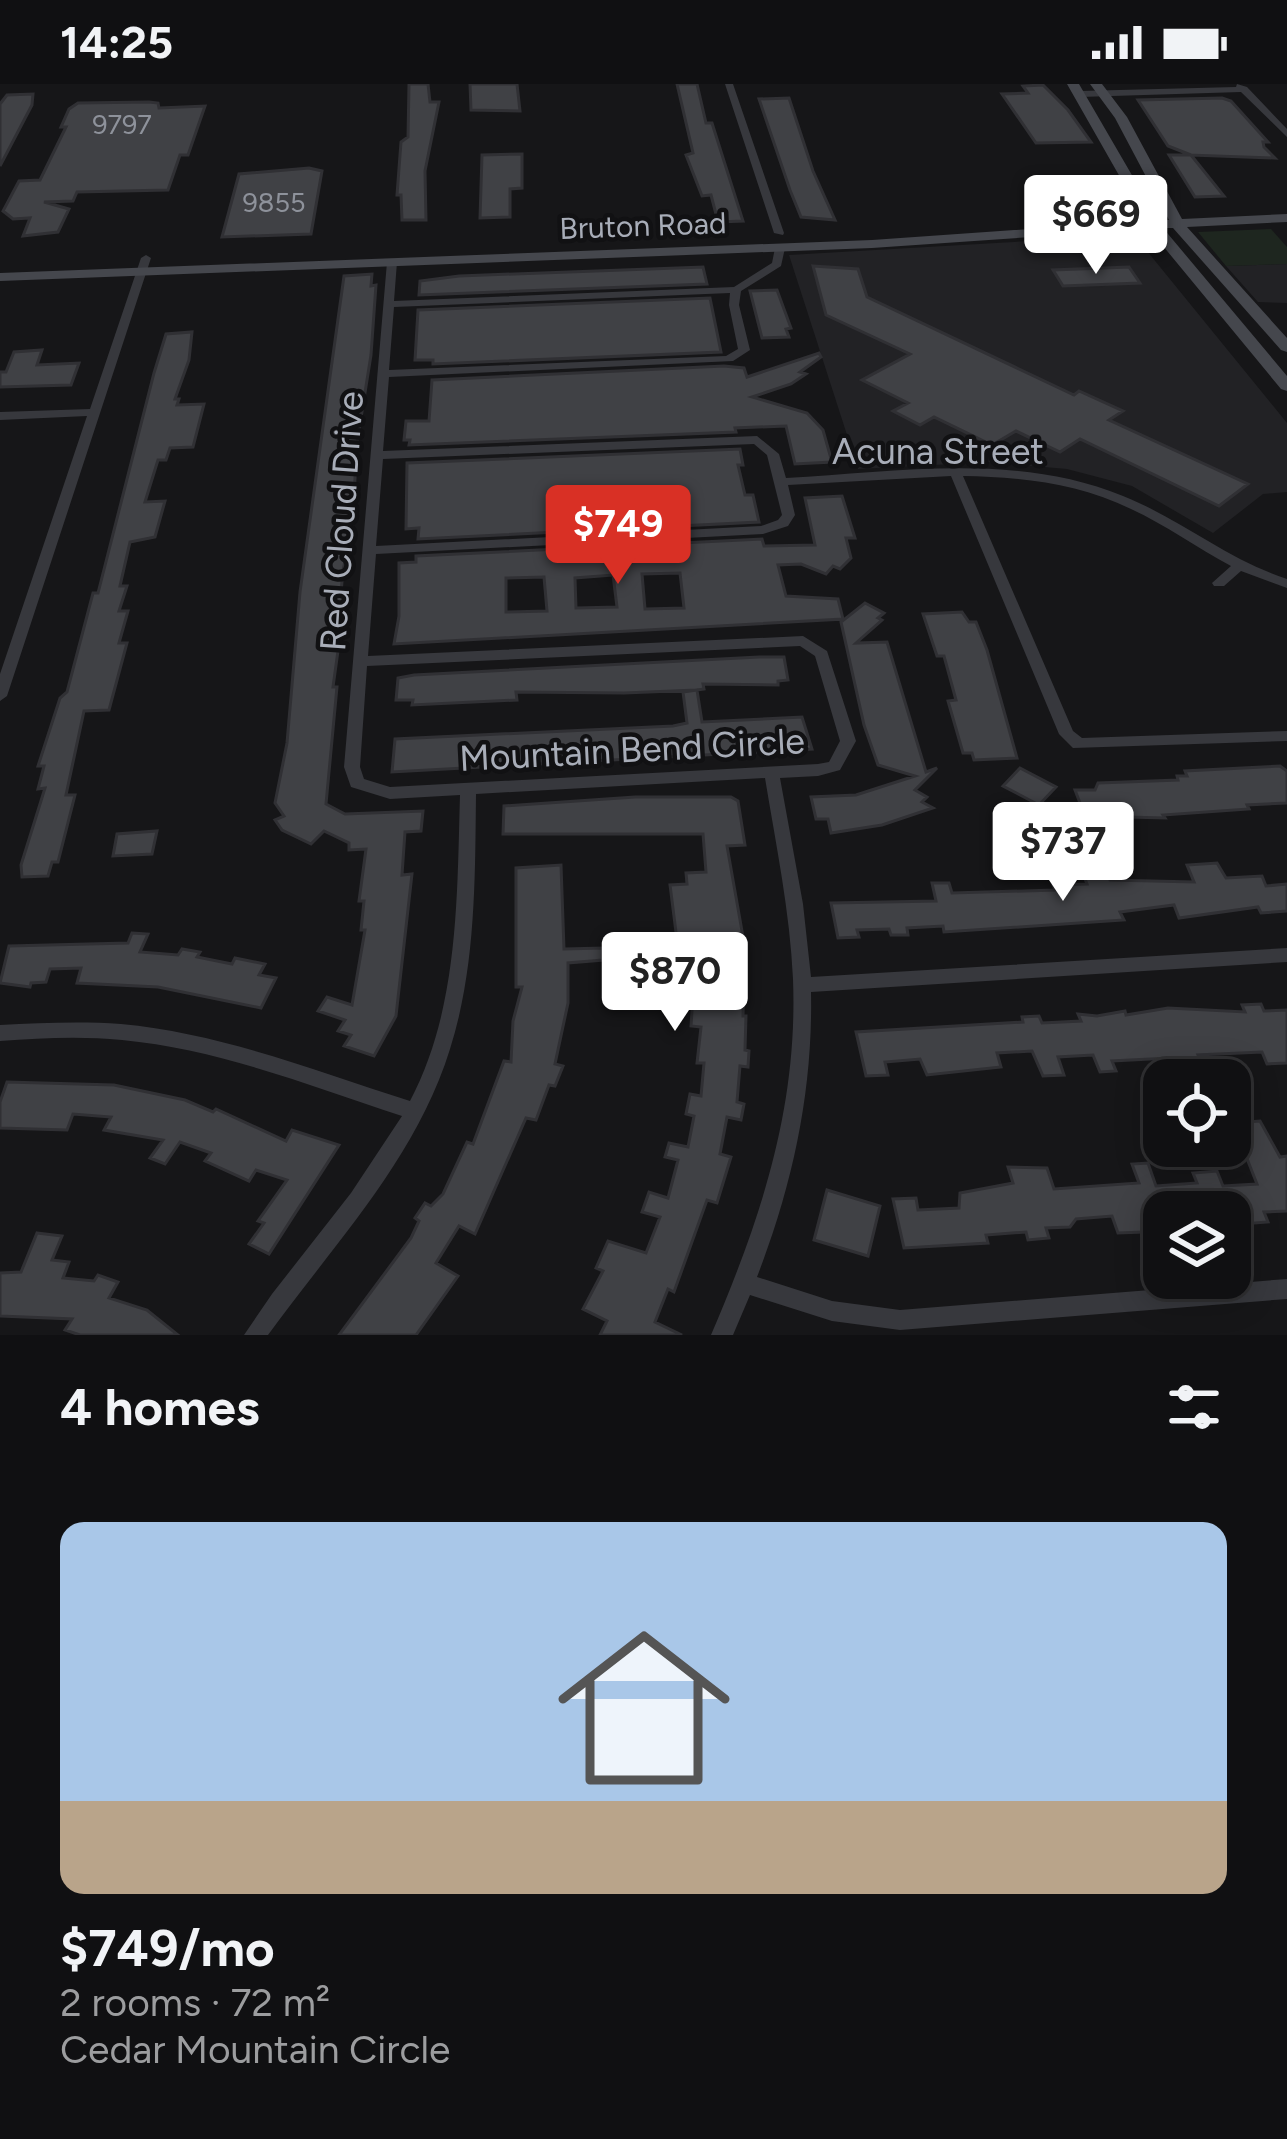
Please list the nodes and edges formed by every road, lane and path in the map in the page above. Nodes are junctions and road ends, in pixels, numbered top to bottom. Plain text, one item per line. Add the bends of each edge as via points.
1 (729, 84) edge
2 (1241, 87) edge
3 (1077, 89) edge
4 (1100, 89) edge
5 (1287, 111) edge
6 (1265, 112) junction
7 (1283, 125) edge
8 (1287, 134) edge
9 (1287, 205) edge
10 (1174, 217) junction
11 (1149, 218) junction
12 (1287, 218) edge
13 (779, 240) junction
14 (392, 255) junction
15 (0, 263) edge
16 (143, 265) junction
17 (0, 277) edge
18 (736, 290) junction
19 (389, 304) junction
20 (1287, 347) edge
21 (385, 374) junction
22 (1287, 386) edge
23 (94, 412) junction
24 (0, 416) edge
25 (379, 454) junction
26 (956, 474) junction
27 (780, 482) junction
28 (372, 550) junction
29 (1239, 566) junction
30 (1219, 583) dead end
31 (1287, 584) edge
32 (364, 661) junction
33 (0, 696) edge
34 (1287, 736) edge
35 (772, 774) junction
36 (356, 783) joint
37 (468, 789) junction
38 (1287, 955) edge
39 (802, 986) junction
40 (0, 1033) edge
41 (413, 1111) junction
42 (746, 1283) junction
43 (1287, 1289) edge
44 (255, 1335) edge
45 (722, 1335) edge

1 - 13 street
2 - 4 street
2 - 6 street
3 - 4 street
3 - 11 main road
4 - 10 main road
5 - 6 street
6 - 7 street
7 - 8 street
9 - 10 main road, Bruton Road
10 - 11 main road, Bruton Road
10 - 12 main road, Bruton Road
10 - 20 main road
11 - 13 main road, Bruton Road
11 - 22 main road
13 - 14 main road, Bruton Road
13 - 18 street via 777,264
14 - 16 main road, Bruton Road
14 - 19 street, Red Cloud Drive
15 - 16 main road, Bruton Road
16 - 17 main road, Bruton Road
16 - 23 street
18 - 19 street
18 - 21 street via 745,350 729,359
19 - 21 street, Red Cloud Drive
21 - 25 street, Red Cloud Drive
23 - 24 street
23 - 33 street
25 - 27 street via 742,438 766,446
25 - 28 street, Red Cloud Drive
26 - 27 street, Acuna Street
26 - 29 street, Acuna Street via 1088,487 1144,509
26 - 34 street via 1066,734 1078,745
27 - 28 street via 789,515 763,530
28 - 32 street, Red Cloud Drive
29 - 30 street
29 - 31 street, Acuna Street
32 - 35 street, Mountain Bend Circle via 803,641 822,654 848,741 834,766
32 - 36 street, Red Cloud Drive
35 - 37 street, Mountain Bend Circle
35 - 39 street
36 - 37 street, Mountain Bend Circle via 391,793
37 - 41 street via 455,994 440,1055
38 - 39 street
39 - 42 street via 792,1137
40 - 41 street via 116,1033 196,1045
41 - 44 street
42 - 43 street via 832,1311 900,1320
42 - 45 street

